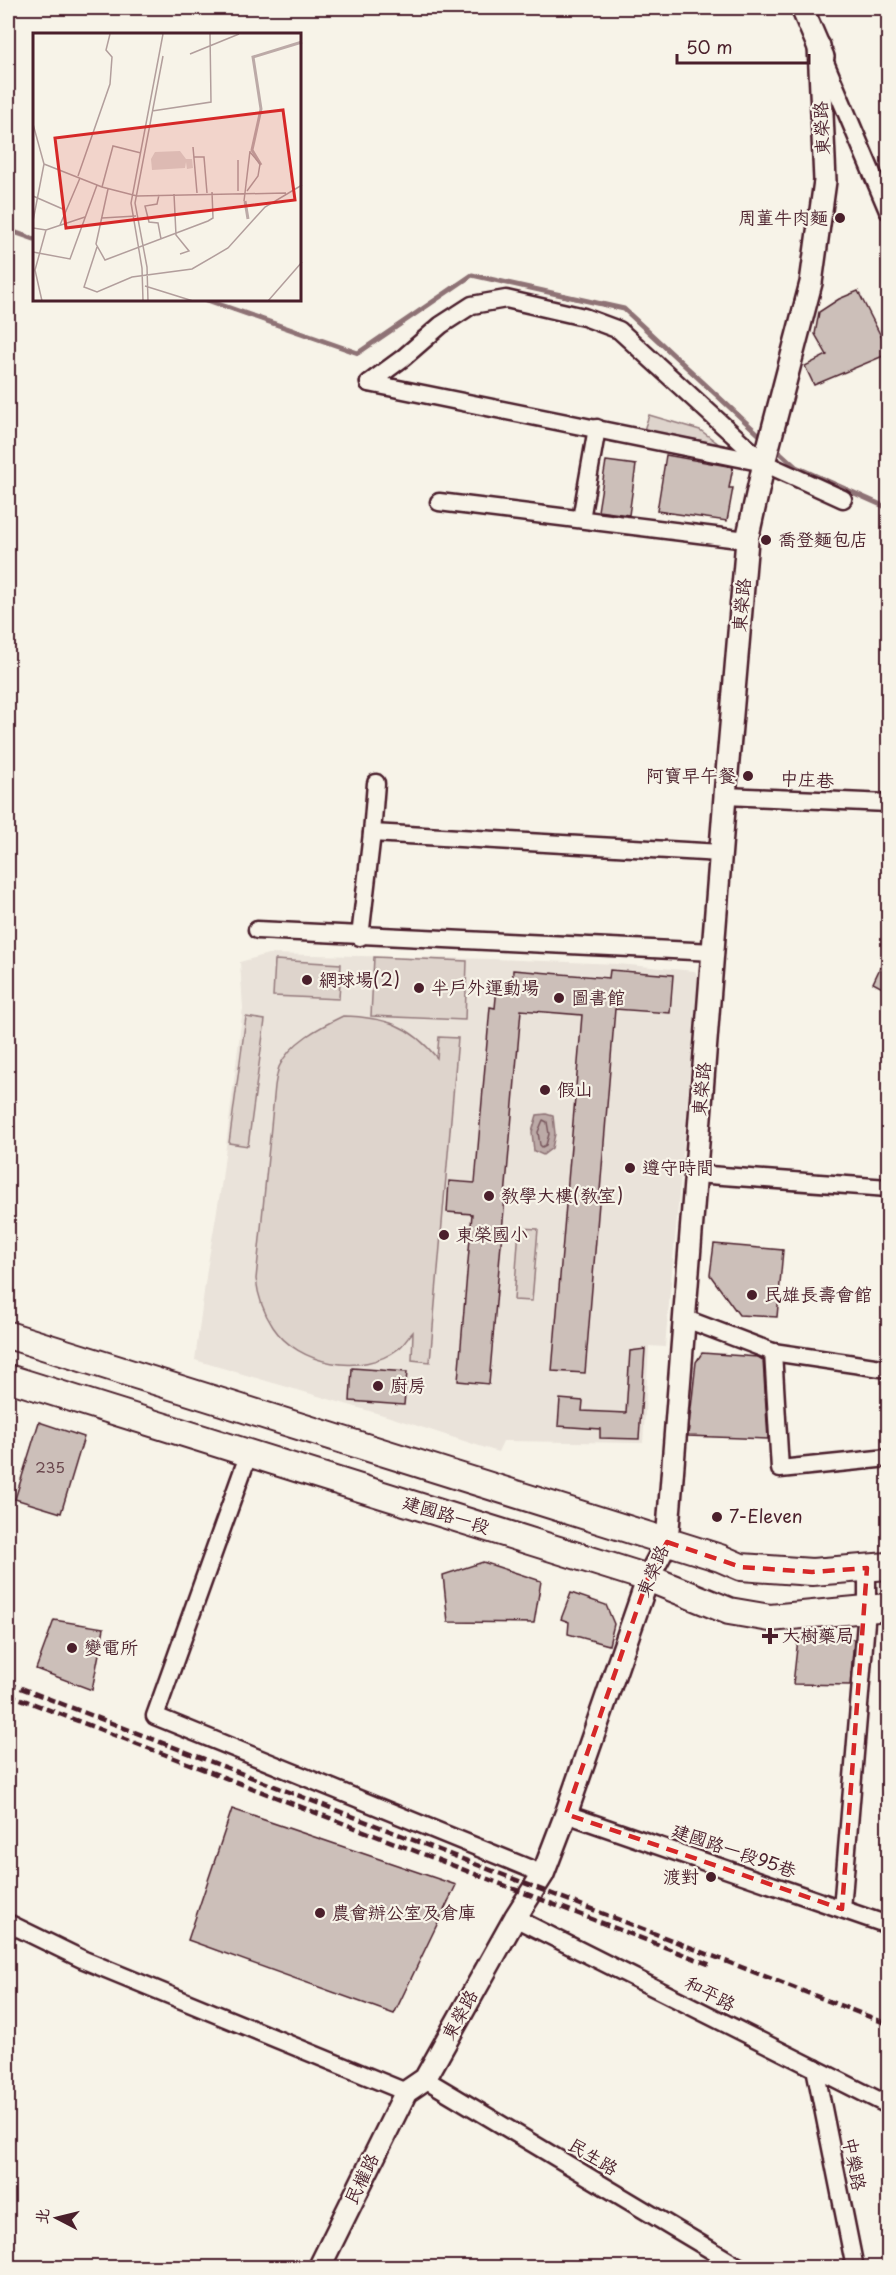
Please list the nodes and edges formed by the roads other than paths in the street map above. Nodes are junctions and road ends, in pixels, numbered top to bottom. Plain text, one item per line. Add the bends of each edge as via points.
1 (802, 8) edge
2 (821, 52) junction
3 (888, 211) edge
4 (597, 428) junction
5 (765, 459) junction
6 (843, 499) dead end
7 (439, 502) dead end
8 (581, 519) junction
9 (747, 540) junction
10 (376, 783) dead end
11 (725, 796) junction
12 (888, 803) edge
13 (372, 833) junction
14 (721, 853) junction
15 (257, 930) dead end
16 (360, 937) junction
17 (714, 952) junction
18 (695, 1174) junction
19 (888, 1188) edge
20 (686, 1318) junction
21 (8, 1335) edge
22 (773, 1352) junction
23 (888, 1369) edge
24 (8, 1378) edge
25 (249, 1453) junction
26 (888, 1458) edge
27 (667, 1542) junction
28 (878, 1567) edge
29 (648, 1578) junction
30 (878, 1608) edge
31 (566, 1814) junction
32 (543, 1874) junction
33 (842, 1910) junction
34 (514, 1918) junction
35 (8, 1923) edge
36 (888, 1925) edge
37 (815, 2068) junction
38 (425, 2079) junction
39 (406, 2092) junction
40 (888, 2105) edge
41 (722, 2263) edge
42 (319, 2268) edge
43 (741, 2268) edge
44 (855, 2268) edge

1 - 2 street
2 - 3 street
2 - 5 street, 東榮路 via 825,181 811,283
4 - 5 street
4 - 5 street via 369,383 472,305 506,299 584,317 619,330
4 - 8 street
5 - 6 street
5 - 9 street, 東榮路
7 - 8 street
8 - 9 street
9 - 11 street, 東榮路
10 - 13 street
11 - 12 street, 中庄巷
11 - 14 street, 東榮路
13 - 14 street
13 - 16 street
14 - 17 street, 東榮路
15 - 16 street
16 - 17 street
17 - 18 street, 東榮路
18 - 19 street
18 - 20 street, 東榮路
20 - 22 street
20 - 27 street, 東榮路
21 - 27 main road
22 - 23 street
22 - 26 street via 780,1469
24 - 25 main road, 建國路一段
25 - 29 main road, 建國路一段
25 - 32 street via 154,1716
27 - 28 main road via 741,1567 812,1572
27 - 29 street, 東榮路
28 - 30 street
29 - 30 main road, 建國路一段 via 729,1611 770,1618
29 - 31 street, 東榮路
30 - 33 street
31 - 32 street, 東榮路
31 - 33 street, 建國路一段95巷
32 - 34 street, 東榮路
33 - 36 street, 建國路一段95巷
34 - 37 street, 和平路
34 - 38 street, 東榮路
35 - 39 street via 84,1960
37 - 40 street, 和平路
37 - 44 street, 中樂路
38 - 39 street, 東榮路
38 - 41 street, 民生路
39 - 42 street, 民權路
41 - 43 street, 民生路

